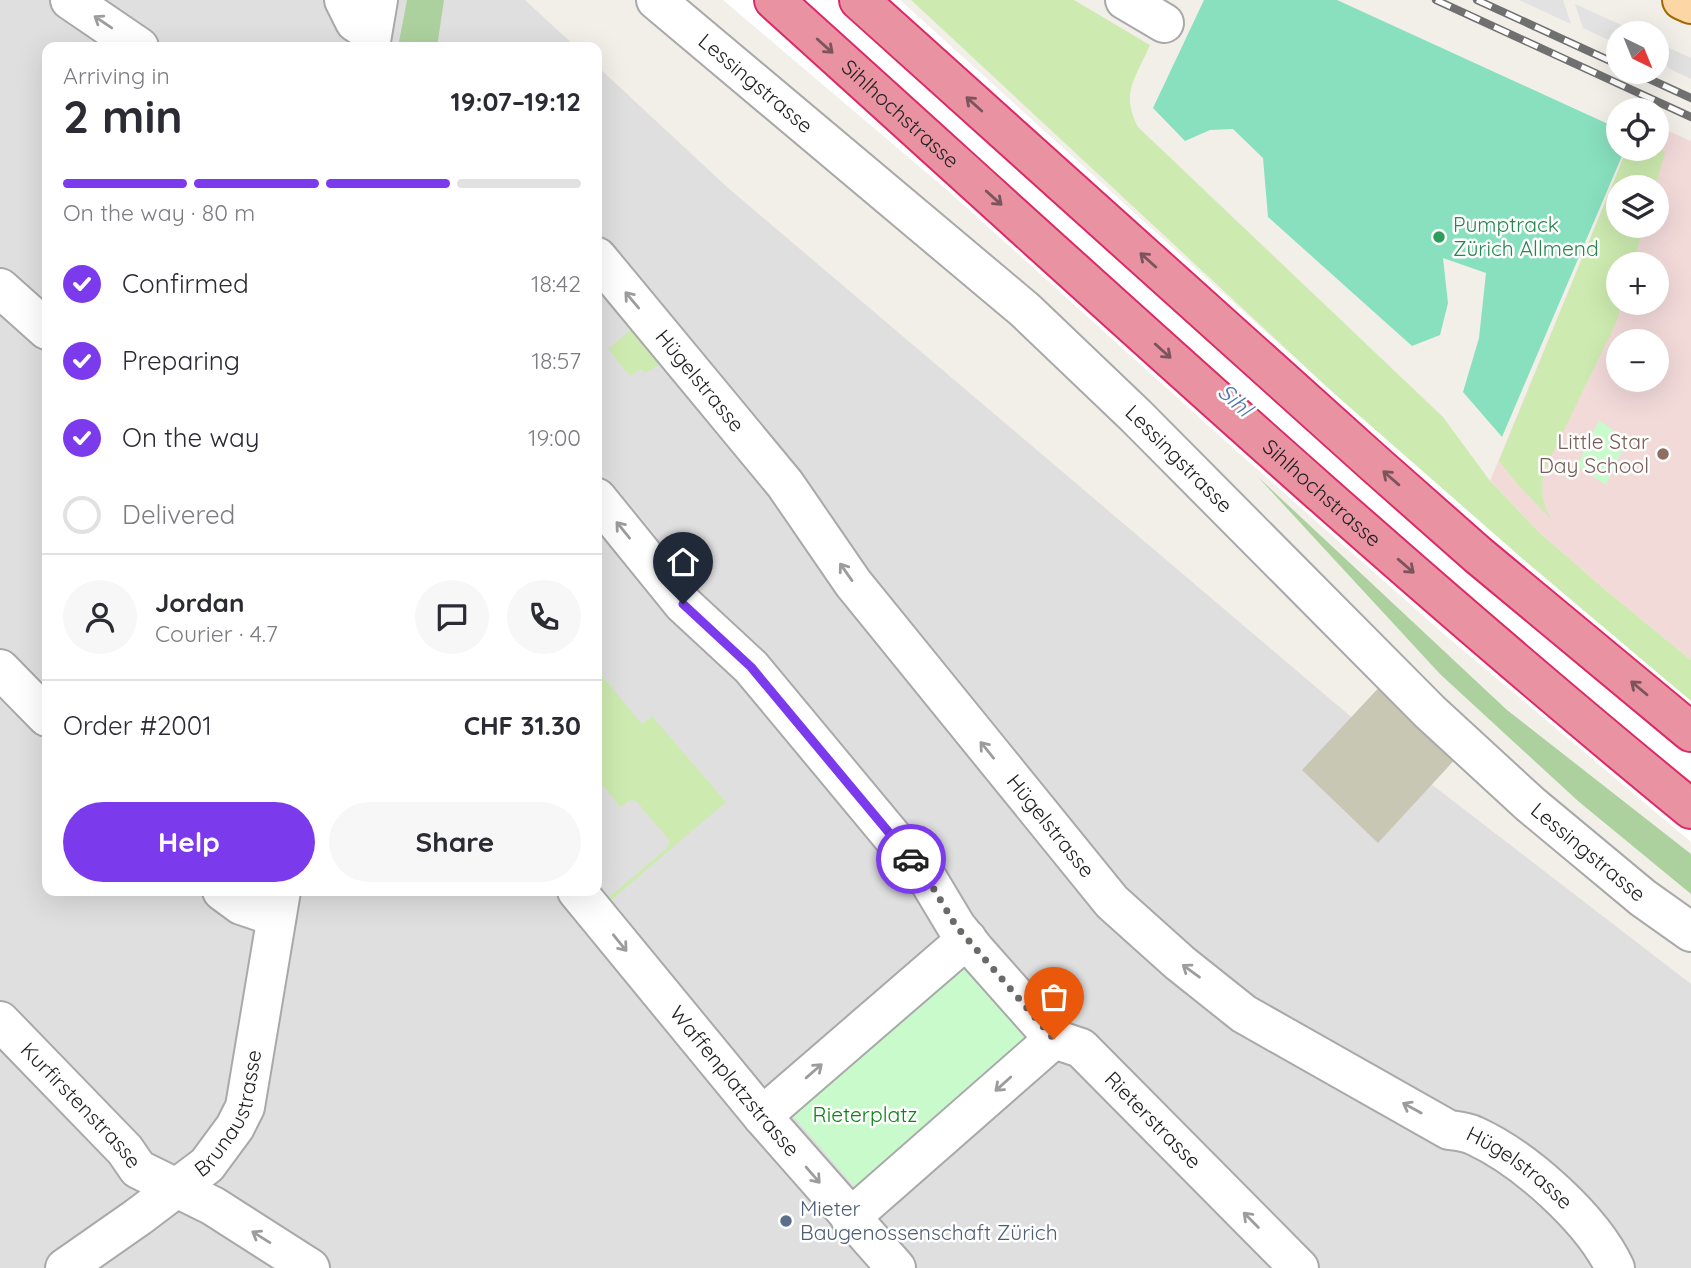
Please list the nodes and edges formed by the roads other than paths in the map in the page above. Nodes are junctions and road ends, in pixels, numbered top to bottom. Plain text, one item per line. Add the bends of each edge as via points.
1 (70, 0) edge
2 (344, 0) edge
3 (656, 0) edge
4 (775, 0) edge
5 (859, 0) edge
6 (1125, 0) edge
7 (1682, 0) edge
8 (1691, 4) edge
9 (1164, 23) dead end
10 (373, 27) edge
11 (132, 42) edge
12 (602, 263) edge
13 (0, 288) edge
14 (42, 326) edge
15 (602, 504) edge
16 (0, 669) edge
17 (42, 712) edge
18 (1691, 732) edge
19 (1691, 808) edge
20 (229, 896) edge
21 (581, 896) edge
22 (278, 904) edge
23 (1691, 932) edge
24 (967, 939) junction
25 (0, 1021) edge
26 (1054, 1039) junction
27 (762, 1116) junction
28 (176, 1189) junction
29 (850, 1218) junction
30 (65, 1268) edge
31 (310, 1268) edge
32 (896, 1268) edge
33 (1299, 1268) edge
34 (1615, 1268) edge

11 -> 1 street
2 - 10 street via 355,22
3 - 23 street, Lessingstrasse via 1025,310 1430,712 1530,804
4 -> 19 highway, Sihlhochstrasse via 1447,603
18 -> 5 highway via 1406,491
6 - 9 street
7 - 8 main road
34 -> 12 street, Hügelstrasse via 1587,1225 1553,1189 1508,1155 1474,1135 1449,1130 1244,1014 1112,902 861,593 785,484
13 - 14 street
24 -> 15 street, Rieterstrasse via 929,881 751,667 683,604
16 - 17 street
20 - 22 street via 241,905
21 -> 27 street, Waffenplatzstrasse
22 - 28 street, Brunaustrasse via 245,1107 207,1165
24 - 26 street, Rieterstrasse
27 -> 24 street
25 - 28 street, Kurfirstenstrasse via 138,1169
26 -> 29 street
33 -> 26 street, Rieterstrasse via 1080,1048
27 -> 29 street, Waffenplatzstrasse
28 - 30 street, Brunaustrasse
31 -> 28 street, Kurfirstenstrasse via 212,1206
29 - 32 street, Waffenplatzstrasse

